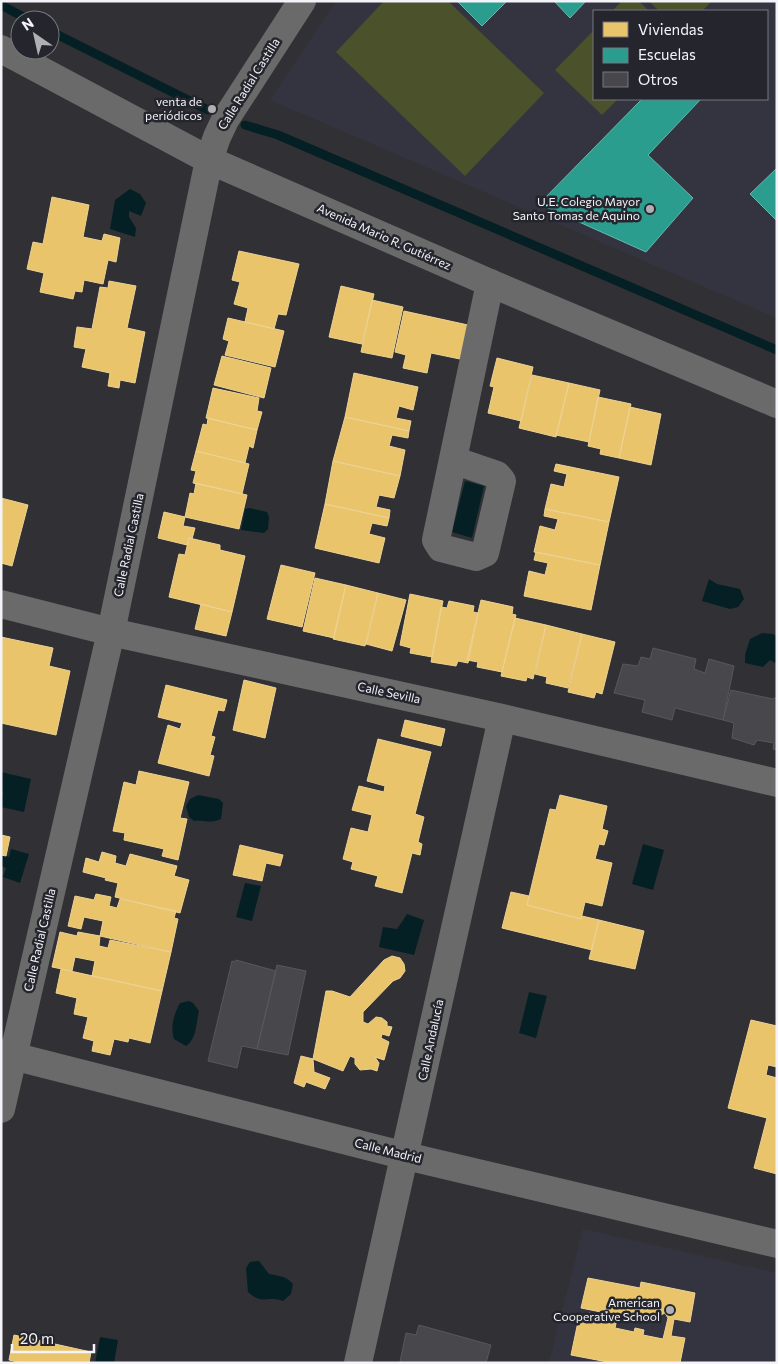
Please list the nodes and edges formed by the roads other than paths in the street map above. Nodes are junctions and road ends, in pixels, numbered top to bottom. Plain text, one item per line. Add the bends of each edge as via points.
1 (302, 1) edge
2 (1, 50) edge
3 (213, 148) junction
4 (490, 283) junction
5 (777, 404) edge
6 (453, 460) dead end
7 (1, 604) edge
8 (111, 632) junction
9 (502, 718) junction
10 (777, 783) edge
11 (7, 1055) edge
12 (1, 1109) edge
13 (406, 1156) junction
14 (777, 1244) edge
15 (358, 1363) edge

1 - 3 street, Calle Radial Castilla via 235,104
2 - 3 street, Avenida Mario R. Gutiérrez
3 - 4 street, Avenida Mario R. Gutiérrez
3 - 8 street, Calle Radial Castilla
4 - 5 street, Avenida Mario R. Gutiérrez
4 - 6 street
7 - 8 street, Calle Sevilla
8 - 9 street, Calle Sevilla
8 - 11 street, Calle Radial Castilla
9 - 10 street, Calle Sevilla
9 - 13 street, Calle Andalucía
11 - 12 street, Calle Radial Castilla
11 - 13 street, Calle Madrid
13 - 14 street, Calle Madrid
13 - 15 street, Calle Andalucía

